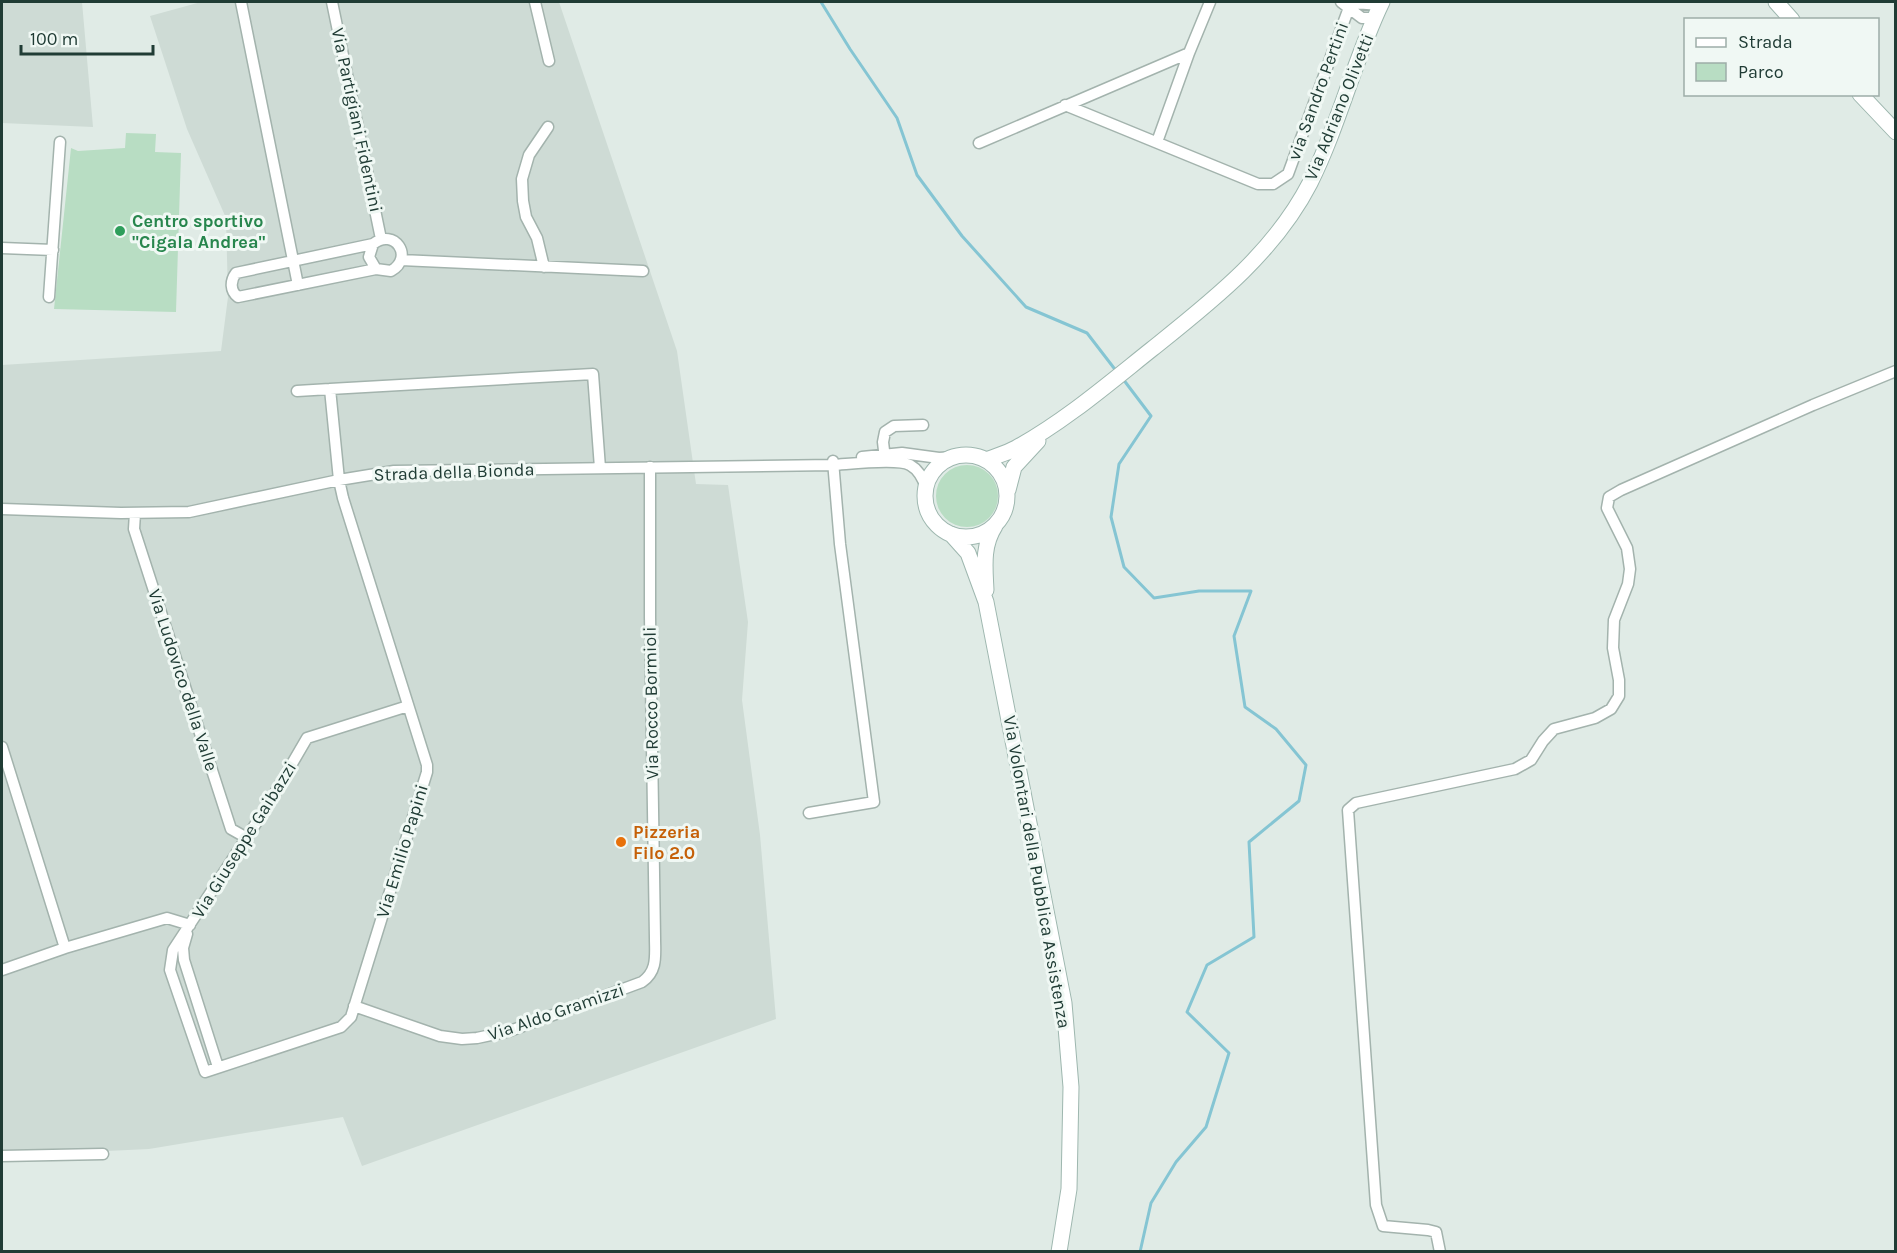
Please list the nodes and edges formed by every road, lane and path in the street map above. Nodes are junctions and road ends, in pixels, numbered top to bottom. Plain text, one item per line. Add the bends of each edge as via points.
1 (241, 2) edge
2 (332, 2) edge
3 (535, 2) edge
4 (1210, 2) edge
5 (1776, 2) edge
6 (1346, 3) edge
7 (1379, 8) edge
8 (1358, 16) junction
9 (1790, 18) edge
10 (1189, 53) junction
11 (549, 61) dead end
12 (1355, 68) junction
13 (1862, 96) edge
14 (1065, 105) junction
15 (548, 127) dead end
16 (1896, 132) edge
17 (60, 142) dead end
18 (1157, 142) junction
19 (979, 143) dead end
20 (377, 242) junction
21 (2, 248) edge
22 (53, 250) junction
23 (401, 260) junction
24 (294, 261) junction
25 (544, 267) junction
26 (376, 269) junction
27 (643, 271) dead end
28 (298, 285) junction
29 (49, 297) dead end
30 (1896, 371) edge
31 (330, 389) junction
32 (297, 391) dead end
33 (923, 425) dead end
34 (1053, 426) junction
35 (954, 457) junction
36 (885, 459) junction
37 (986, 460) junction
38 (833, 463) junction
39 (650, 467) junction
40 (600, 468) junction
41 (339, 480) junction
42 (926, 488) junction
43 (1008, 494) junction
44 (2, 509) edge
45 (135, 513) junction
46 (997, 524) junction
47 (951, 534) junction
48 (986, 602) junction
49 (408, 706) junction
50 (2, 747) edge
51 (809, 813) dead end
52 (247, 838) junction
53 (190, 925) junction
54 (655, 938) joint
55 (65, 948) junction
56 (2, 970) edge
57 (354, 1006) junction
58 (218, 1067) junction
59 (103, 1154) dead end
60 (2, 1156) edge
61 (1059, 1251) edge
62 (1440, 1251) edge

1 - 24 street
2 - 20 street, Via Partigiani Fidentini
3 - 11 street
4 - 10 street
5 - 9 street
6 - 7 street, via Sandro Pertini
6 - 8 street, via Sandro Pertini
6 - 18 street, via Sandro Pertini via 1288,174 1273,184 1258,184
7 - 8 street, via Sandro Pertini
7 - 12 street, Via Adriano Olivetti
8 - 12 street via 1363,29 1354,57
10 - 14 street
10 - 18 street
12 - 34 street, Via Adriano Olivetti via 1310,183 1291,216 1259,256 1139,360
13 - 16 street
14 - 18 street, via Sandro Pertini
14 - 19 street
15 - 25 street via 529,155 522,178 526,217 537,238
17 - 22 street
20 - 23 street via 395,242 401,250
20 - 24 street
20 - 26 street via 369,257
21 - 22 street
22 - 29 street
23 - 25 street
23 - 26 street via 391,271
24 - 28 street
24 - 28 street via 236,273 231,286 238,297
25 - 27 street
26 - 28 street
30 - 62 street via 1609,497 1607,508 1627,548 1630,569 1614,620 1619,696 1611,709 1554,729 1531,760 1515,768 1356,802 1348,810 1376,1205 1383,1226 1436,1232
31 - 32 street
31 - 40 street via 593,374
31 - 41 street, Via Emilio Papini
33 - 36 street via 888,429 883,436
34 - 37 street
34 - 43 street via 1014,467
35 - 36 street, Strada della Bionda via 902,453
35 - 37 street via 976,456
35 - 42 street via 936,469
36 - 38 street, Strada della Bionda
36 - 42 street, Strada della Bionda via 912,466
37 - 43 street via 1005,481
38 - 39 street, Strada della Bionda
38 - 51 street via 874,802
39 - 40 street, Strada della Bionda
39 - 54 street, Via Rocco Bormioli
40 - 41 street, Strada della Bionda via 394,471
41 - 45 street, Strada della Bionda via 189,512
41 - 49 street, Via Emilio Papini
42 - 47 street via 925,499 933,520
43 - 46 street
44 - 45 street, Strada della Bionda
45 - 52 street, Via Ludovico della Valle via 134,529 231,829
46 - 47 street via 975,536
46 - 48 street, Via Volontari della Pubblica Assistenza via 990,533 985,553
47 - 48 street, Via Volontari della Pubblica Assistenza via 968,554
48 - 61 street, Via Volontari della Pubblica Assistenza via 1064,1003 1071,1087 1069,1189
49 - 52 street, Via Giuseppe Gaibazzi via 310,735
49 - 57 street, Via Emilio Papini via 427,772
50 - 55 street
52 - 53 street, Via Giuseppe Gaibazzi
53 - 55 street, Via Giuseppe Gaibazzi via 167,918
53 - 58 street via 183,948 184,960
53 - 58 street, Via Emilio Papini via 173,950 170,970 205,1072
54 - 57 street, Via Aldo Gramizzi via 655,964 642,982 493,1036 450,1038
55 - 56 street, Via Giuseppe Gaibazzi
57 - 58 street, Via Emilio Papini via 351,1017 341,1027
59 - 60 street

